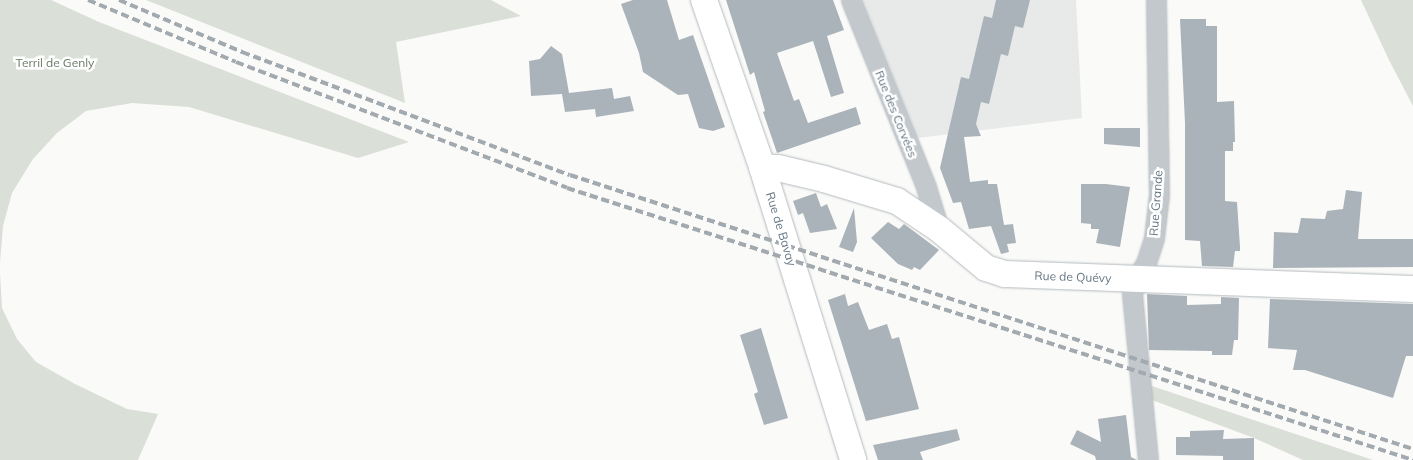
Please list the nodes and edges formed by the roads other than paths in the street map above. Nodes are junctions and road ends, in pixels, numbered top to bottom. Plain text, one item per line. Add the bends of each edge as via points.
1 (704, 0) edge
2 (851, 0) edge
3 (1156, 0) edge
4 (762, 167) junction
5 (939, 228) junction
6 (1135, 279) junction
7 (1413, 288) edge
8 (853, 460) edge
9 (1148, 460) edge

1 - 4 main road, Rue de Bavay
2 - 5 street, Rue des Corvées via 926,187
3 - 6 street, Rue Grande via 1159,195 1154,238 1146,263
4 - 5 main road, Rue de Quévy via 824,179 897,201
4 - 8 main road, Rue de Bavay
5 - 6 main road, Rue de Quévy via 986,268 1005,274
6 - 7 main road, Rue de Quévy
6 - 9 street, Rue Grande via 1132,295

